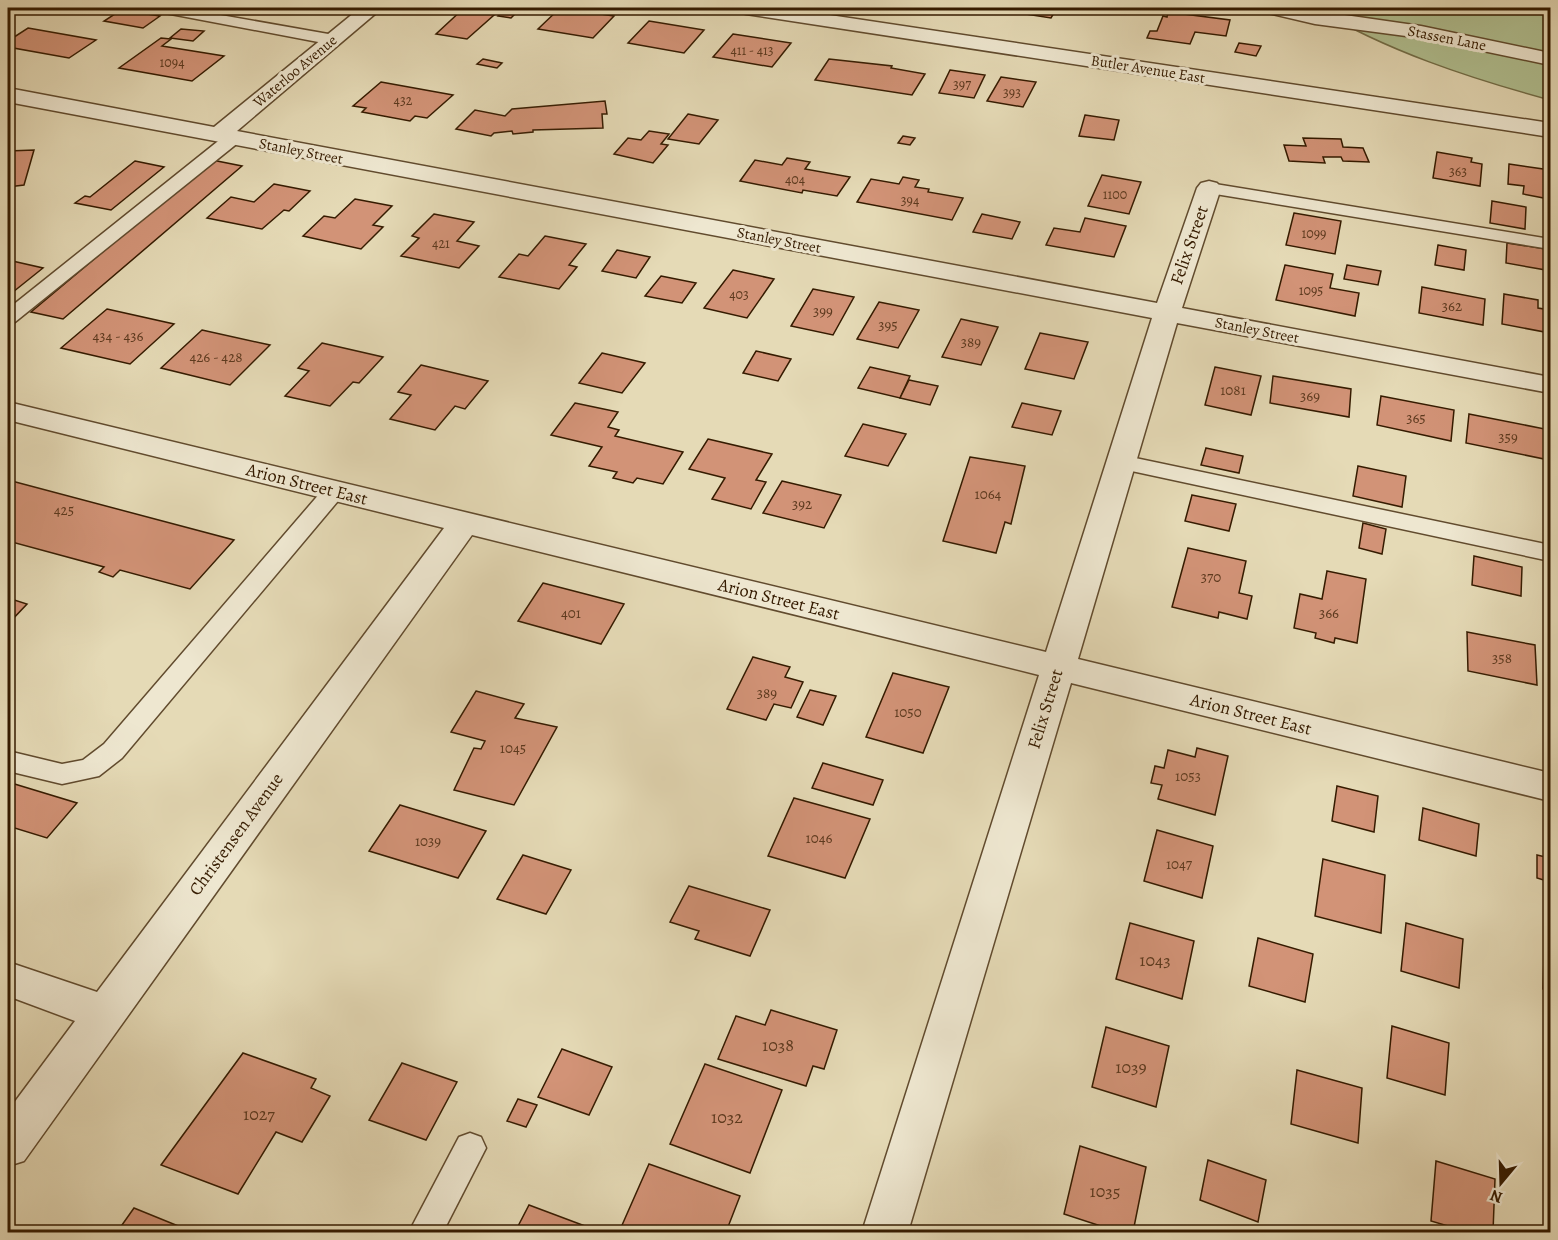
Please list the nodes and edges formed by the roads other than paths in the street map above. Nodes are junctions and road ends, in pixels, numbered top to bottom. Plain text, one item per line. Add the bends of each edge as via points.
1 (160, 8) edge
2 (372, 8) edge
3 (746, 8) edge
4 (1271, 8) edge
5 (334, 39) junction
6 (1551, 59) edge
7 (8, 94) edge
8 (1551, 130) edge
9 (226, 136) junction
10 (1209, 188) joint
11 (1551, 244) edge
12 (1167, 313) junction
13 (8, 318) edge
14 (1551, 385) edge
15 (8, 411) edge
16 (1121, 462) junction
17 (335, 490) junction
18 (465, 522) junction
19 (1551, 553) edge
20 (1058, 667) junction
21 (8, 761) edge
22 (1551, 787) edge
23 (8, 979) edge
24 (105, 1013) junction
25 (8, 1146) edge
26 (470, 1148) dead end
27 (425, 1233) edge
28 (885, 1233) edge

1 - 5 lane
2 - 5 street, Waterloo Avenue
3 - 8 street, Butler Avenue East
4 - 6 street, Stassen Lane via 1421,32
5 - 9 street, Waterloo Avenue
7 - 9 street, Stanley Street
9 - 12 street, Stanley Street
9 - 13 lane
10 - 11 lane
10 - 12 street, Felix Street
12 - 14 street, Stanley Street
12 - 16 street, Felix Street
15 - 17 street, Arion Street East
16 - 19 lane
16 - 20 street, Felix Street
17 - 18 street, Arion Street East
17 - 21 lane via 113,751 90,769 62,774
18 - 20 street, Arion Street East
18 - 24 street, Christensen Avenue
20 - 22 street, Arion Street East
20 - 28 street, Felix Street
23 - 24 street
24 - 25 street, Christensen Avenue
26 - 27 lane

